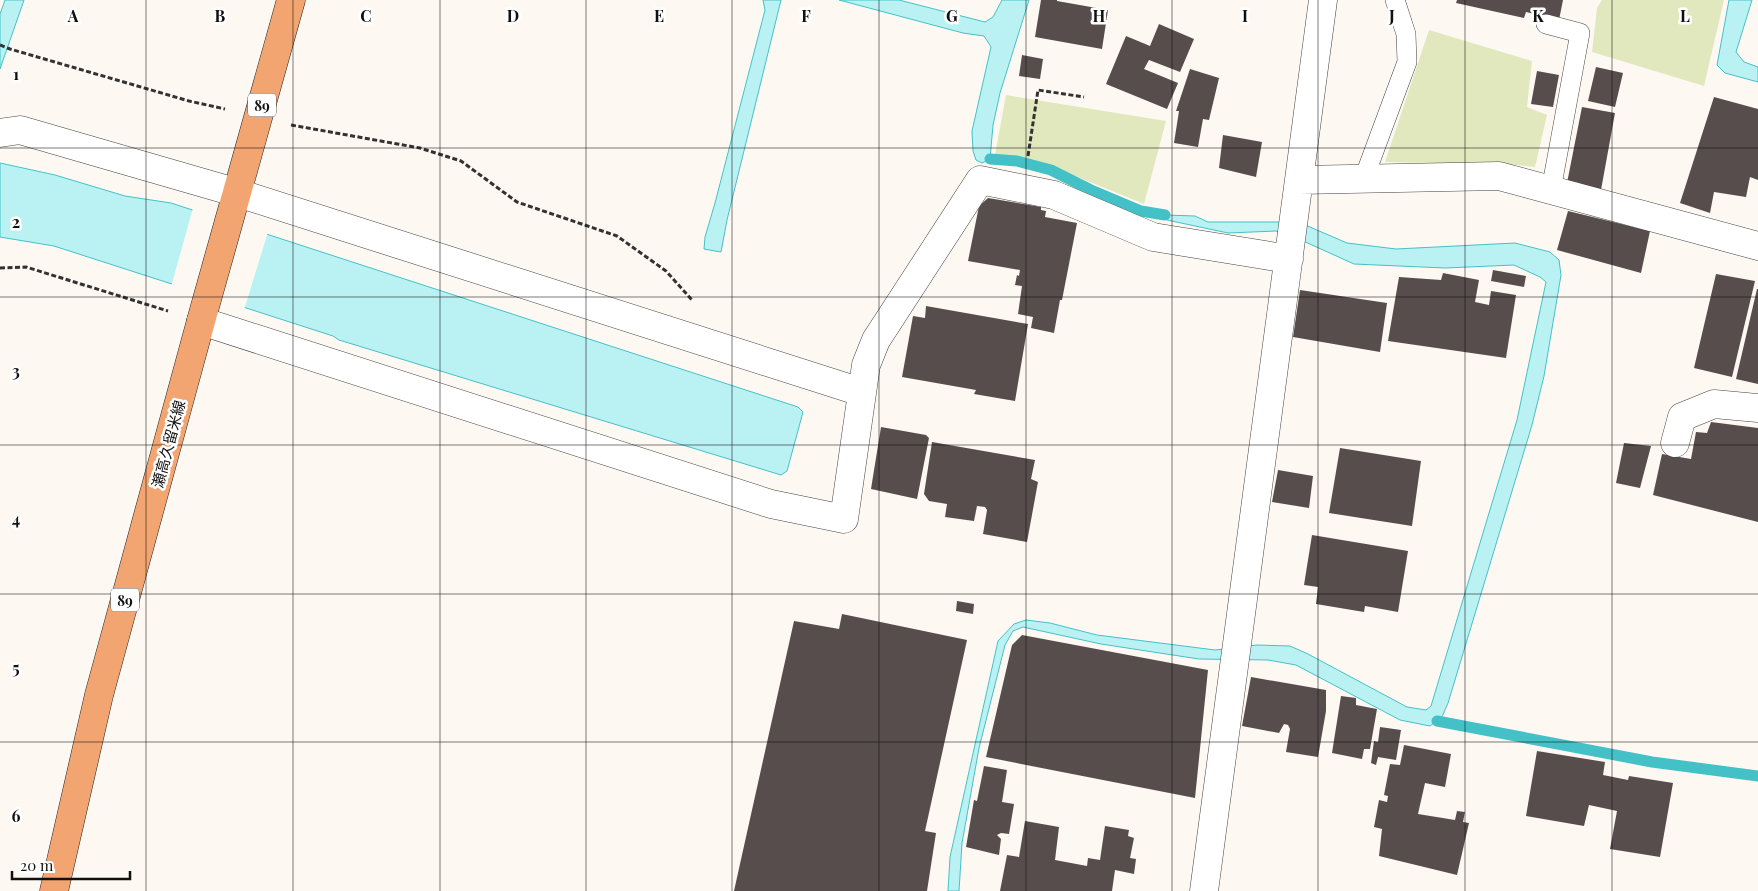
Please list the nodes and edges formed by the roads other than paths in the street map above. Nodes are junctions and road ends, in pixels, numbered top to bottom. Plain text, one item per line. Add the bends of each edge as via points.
1 (291, 0) edge
2 (1323, 0) edge
3 (1395, 0) edge
4 (1546, 24) dead end
5 (0, 133) edge
6 (1364, 178) junction
7 (1299, 180) junction
8 (1551, 190) junction
9 (236, 201) junction
10 (1758, 246) edge
11 (1289, 259) junction
12 (202, 316) junction
13 (861, 392) junction
14 (1758, 408) edge
15 (1675, 443) dead end
16 (54, 891) edge
17 (1204, 891) edge

1 - 9 main road, 瀬高久留米線 / 89
2 - 7 street
3 - 6 lane via 1406,34 1407,62
4 - 8 lane via 1580,33
5 - 9 street via 20,130
6 - 7 street
6 - 8 street via 1499,176
7 - 11 street
8 - 10 street
9 - 12 main road, 瀬高久留米線 / 89
9 - 13 street
11 - 13 street via 1153,237 1054,195 980,180 876,340 866,365
11 - 17 street
12 - 13 street via 771,504 844,519
12 - 16 main road, 瀬高久留米線 / 89 via 99,695
14 - 15 street via 1714,404 1682,417

